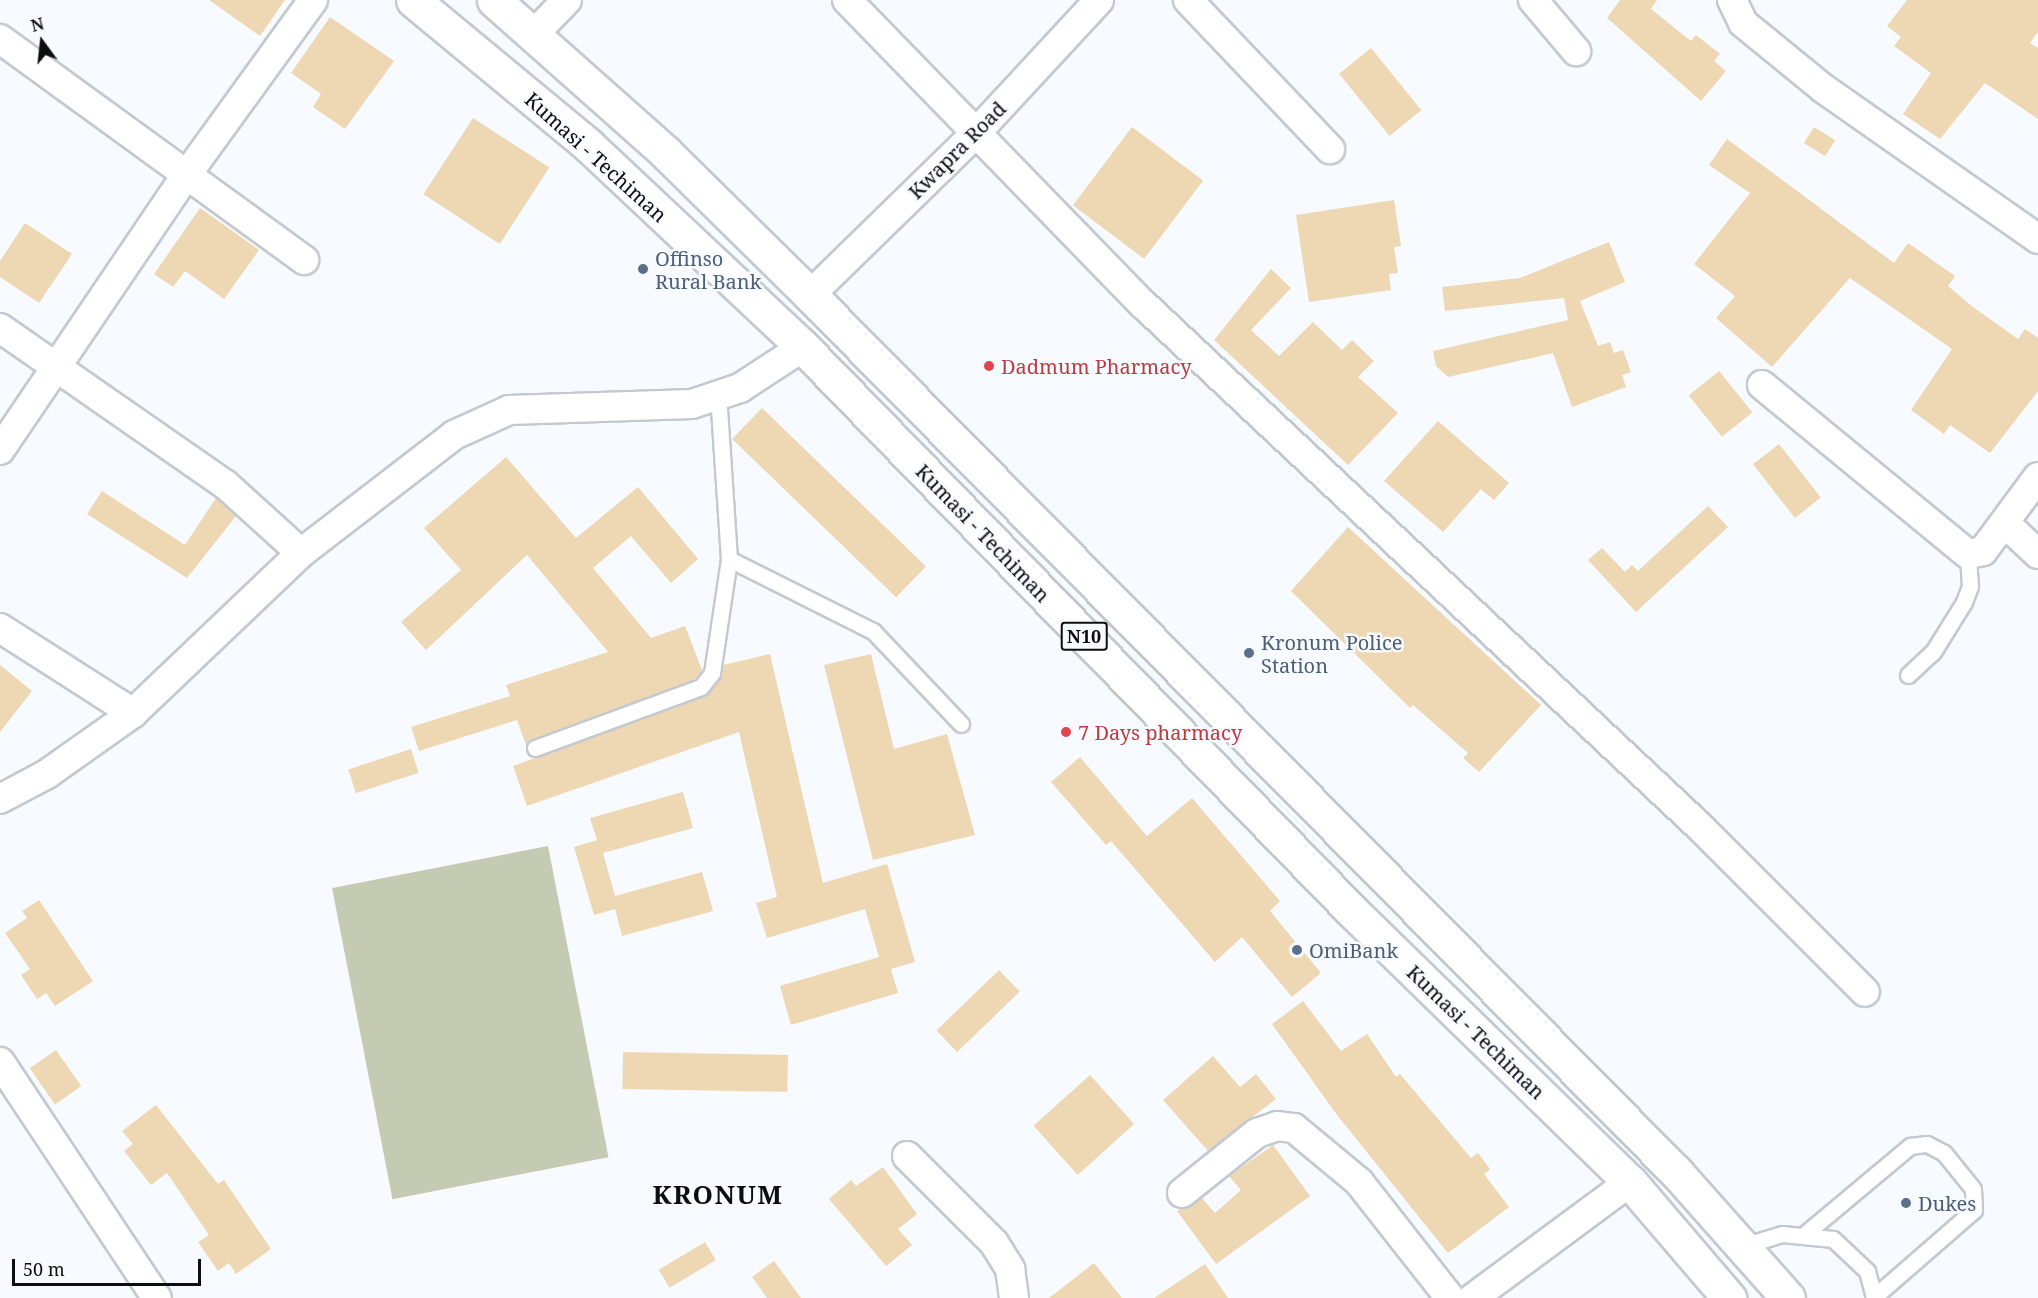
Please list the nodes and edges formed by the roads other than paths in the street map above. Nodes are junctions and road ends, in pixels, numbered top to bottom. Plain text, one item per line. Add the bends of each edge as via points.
1 (314, 0) edge
2 (412, 0) edge
3 (494, 0) edge
4 (567, 0) edge
5 (847, 0) edge
6 (1099, 0) edge
7 (1188, 0) edge
8 (1533, 0) edge
9 (1732, 0) edge
10 (534, 33) junction
11 (0, 39) edge
12 (1576, 51) dead end
13 (976, 133) junction
14 (1330, 149) dead end
15 (184, 177) junction
16 (2038, 238) edge
17 (304, 260) dead end
18 (810, 295) junction
19 (0, 328) edge
20 (803, 347) junction
21 (56, 367) junction
22 (1762, 385) dead end
23 (718, 395) junction
24 (0, 450) edge
25 (2038, 477) edge
26 (2006, 524) junction
27 (301, 553) junction
28 (1968, 554) junction
29 (2038, 554) edge
30 (729, 559) junction
31 (0, 628) edge
32 (1908, 675) dead end
33 (133, 713) junction
34 (961, 724) dead end
35 (535, 748) dead end
36 (0, 799) edge
37 (1865, 992) dead end
38 (0, 1062) edge
39 (907, 1156) dead end
40 (1630, 1182) junction
41 (1182, 1193) dead end
42 (1806, 1233) junction
43 (1743, 1246) junction
44 (1874, 1297) edge
45 (157, 1298) edge
46 (1014, 1298) edge
47 (1450, 1298) edge
48 (1473, 1298) edge
49 (1729, 1298) edge
50 (1788, 1298) edge

1 - 15 street
2 - 20 highway, Kumasi - Techiman / N10 via 588,145
3 - 10 highway, N10
4 - 10 street
5 - 13 street
6 - 13 street, Kwapra Road
7 - 14 street
8 - 12 street
9 - 16 street via 1743,23 1824,89
10 - 18 highway, N10
11 - 15 street
13 - 18 street, Kwapra Road
13 - 37 street via 1144,305 1700,826
15 - 17 street
15 - 21 street
18 - 43 highway, N10 via 1404,893
19 - 21 street
20 - 23 street via 740,388
20 - 40 highway, Kumasi - Techiman / N10 via 1353,912
21 - 24 street
21 - 27 street via 226,485
22 - 28 street
23 - 27 street via 692,404 509,410 454,435
23 - 30 lane
25 - 26 street
26 - 28 street via 1983,550
26 - 29 street
27 - 33 street
28 - 32 lane via 1970,586 1964,602 1934,652
30 - 34 lane via 873,631
30 - 35 lane via 718,652 702,687
31 - 33 street
33 - 36 street via 46,774
38 - 45 street
39 - 46 street via 994,1243 1010,1269
40 - 48 street
40 - 49 highway, Kumasi - Techiman / N10
41 - 47 street via 1257,1133 1277,1126 1294,1128 1359,1182
42 - 43 lane
42 - 44 lane via 1833,1239 1853,1252 1867,1270
42 - 44 lane via 1910,1146 1927,1144 1944,1153 1973,1189 1974,1210
43 - 50 highway, N10

